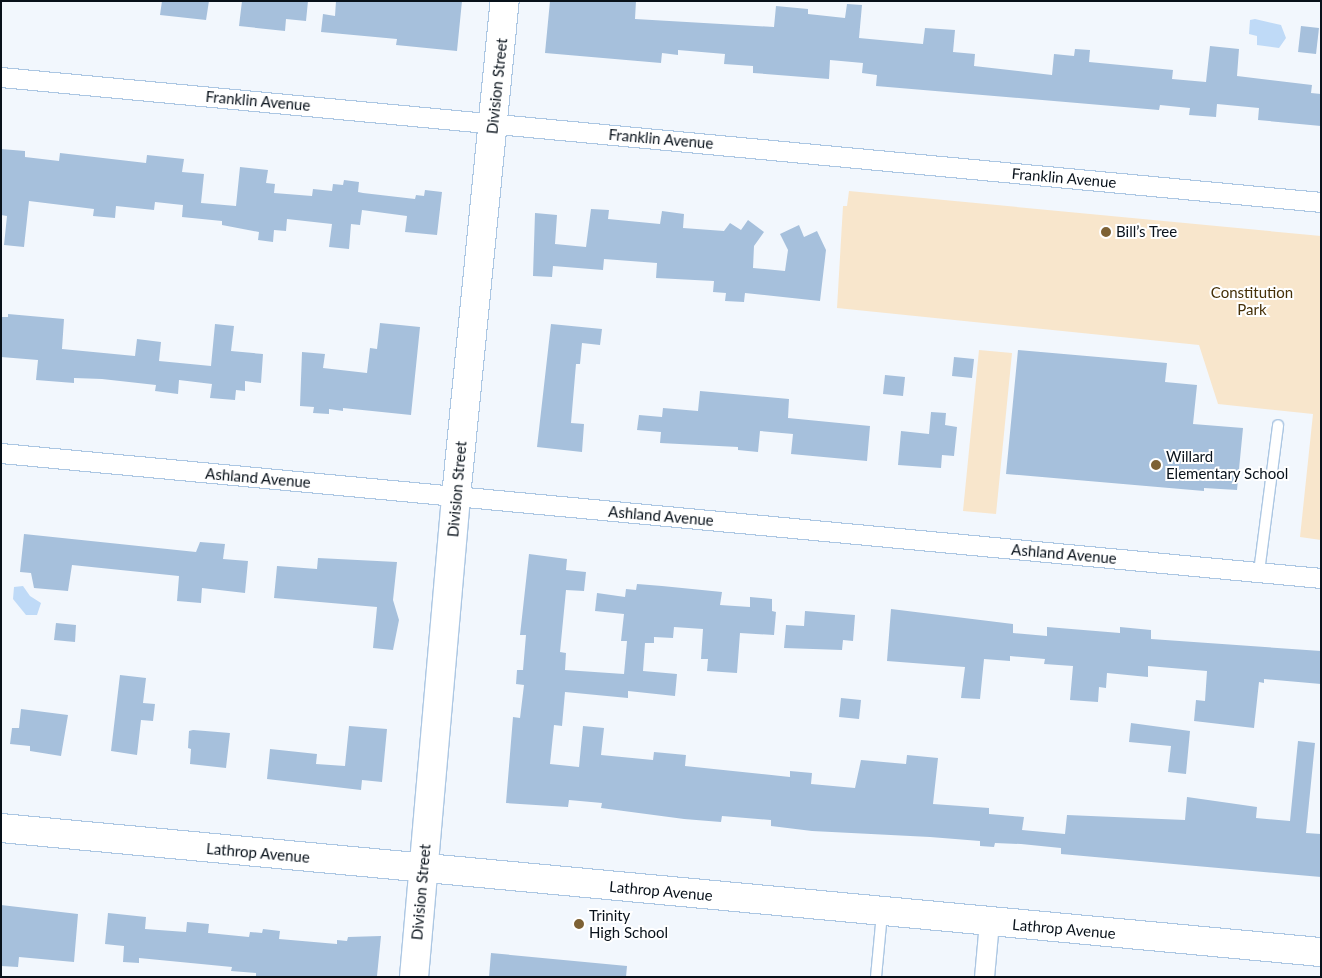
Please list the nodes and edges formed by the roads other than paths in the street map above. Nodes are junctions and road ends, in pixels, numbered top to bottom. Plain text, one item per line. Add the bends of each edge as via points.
1 (505, 1) edge
2 (1, 77) edge
3 (494, 124) junction
4 (1321, 202) edge
5 (1278, 425) dead end
6 (1, 453) edge
7 (456, 497) junction
8 (1260, 572) junction
9 (1321, 578) edge
10 (1, 828) edge
11 (423, 868) junction
12 (883, 912) junction
13 (989, 922) junction
14 (1321, 952) edge
15 (414, 977) edge
16 (876, 977) edge
17 (984, 977) edge

1 - 3 street, Division Street
2 - 3 street, Franklin Avenue
3 - 4 street, Franklin Avenue
3 - 7 street, Division Street
5 - 8 lane
6 - 7 street, Ashland Avenue
7 - 8 street, Ashland Avenue
7 - 11 street, Division Street
8 - 9 street, Ashland Avenue
10 - 11 street, Lathrop Avenue
11 - 12 street, Lathrop Avenue
11 - 15 street, Division Street
12 - 13 street, Lathrop Avenue
12 - 16 lane
13 - 14 street, Lathrop Avenue
13 - 17 street

